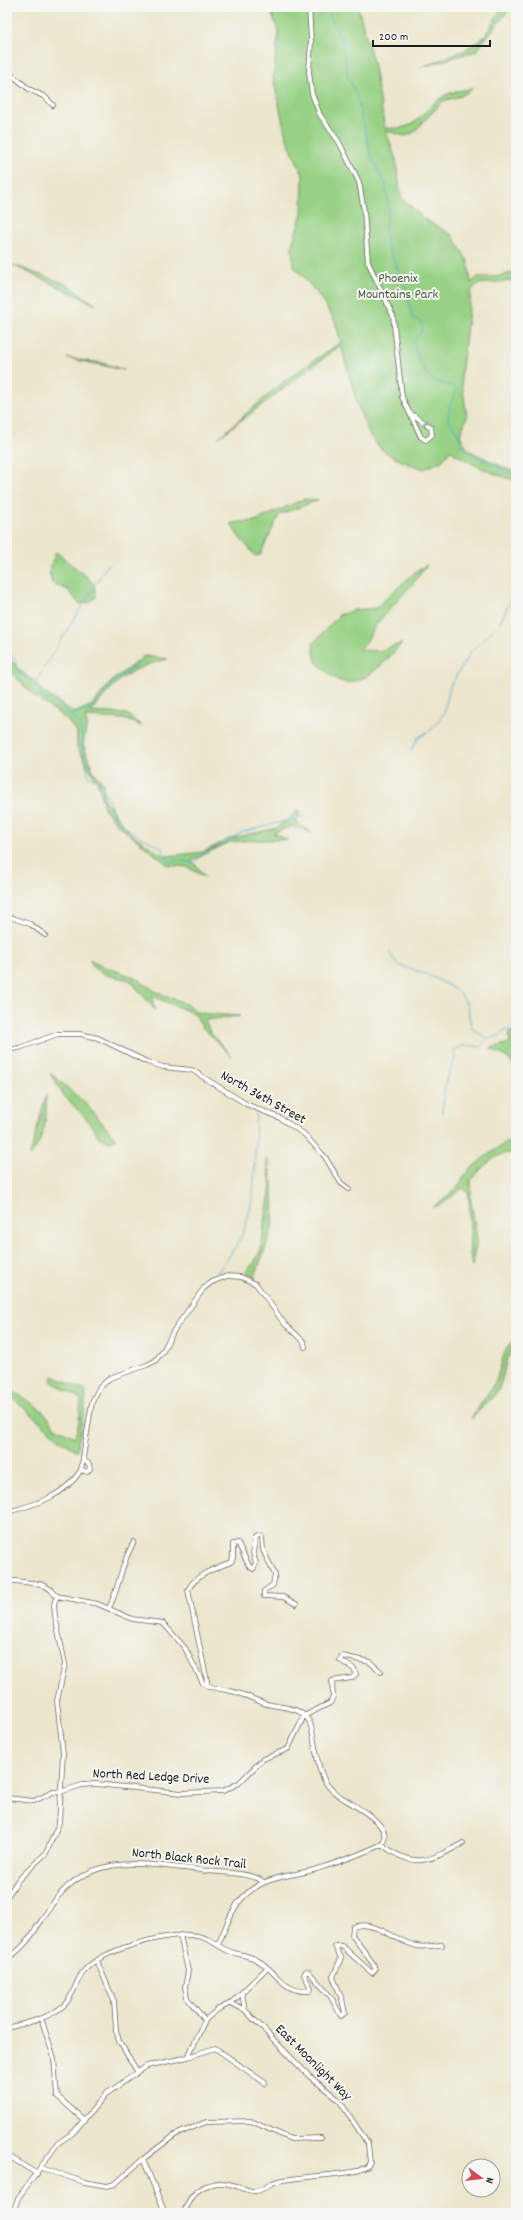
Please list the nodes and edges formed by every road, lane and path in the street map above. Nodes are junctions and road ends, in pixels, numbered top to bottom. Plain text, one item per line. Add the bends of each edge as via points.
1 (309, 7) edge
2 (7, 71) edge
3 (53, 105) dead end
4 (410, 413) junction
5 (7, 916) edge
6 (45, 935) dead end
7 (7, 1050) edge
8 (349, 1189) dead end
9 (305, 1347) dead end
10 (83, 1460) junction
11 (81, 1470) junction
12 (7, 1512) edge
13 (134, 1542) dead end
14 (7, 1580) edge
15 (57, 1596) junction
16 (296, 1604) dead end
17 (109, 1608) junction
18 (381, 1672) dead end
19 (208, 1686) junction
20 (304, 1716) junction
21 (60, 1792) junction
22 (7, 1798) edge
23 (463, 1843) dead end
24 (382, 1844) junction
25 (262, 1882) junction
26 (7, 1897) edge
27 (180, 1935) junction
28 (218, 1944) junction
29 (442, 1945) dead end
30 (7, 1959) edge
31 (97, 1961) junction
32 (267, 1968) junction
33 (242, 1994) junction
34 (232, 2003) junction
35 (245, 2010) junction
36 (41, 2018) junction
37 (205, 2020) junction
38 (7, 2028) edge
39 (188, 2056) junction
40 (137, 2071) junction
41 (265, 2083) dead end
42 (84, 2120) junction
43 (320, 2138) dead end
44 (7, 2154) edge
45 (143, 2159) junction
46 (41, 2168) junction
47 (37, 2174) junction
48 (13, 2213) edge
49 (165, 2213) edge
50 (184, 2213) edge

1 - 4 street via 309,72 313,97 320,115 339,142 359,182 368,262 394,316 402,397
2 - 3 street
4 -> 4 street via 421,437 429,439 432,435 431,427
5 - 6 street via 30,924
7 - 8 street, North 36th Street via 58,1034 85,1035 98,1038 147,1062 163,1067 192,1070 246,1104 280,1118 304,1134 325,1157 341,1183
9 - 10 street via 304,1342 284,1323 256,1284 235,1276 227,1276 212,1282 204,1288 155,1361 110,1378 99,1388 92,1402
10 - 11 street
10 - 11 street via 89,1464 90,1469 87,1472
11 - 12 street via 76,1478 51,1497 35,1505
13 - 17 street via 126,1555
14 - 15 street via 40,1584
15 - 17 street via 94,1602
15 - 21 street via 54,1604 55,1616 65,1664 57,1701 64,1753
16 - 19 street via 283,1597 264,1596 275,1575 263,1550 262,1537 255,1538 253,1553 256,1563 253,1569 238,1543 233,1544 231,1562 199,1578 188,1590
17 - 19 street via 132,1619 157,1621 166,1625 185,1648 203,1683
18 - 20 street via 370,1662 342,1656 340,1660 354,1669 356,1674 349,1680 332,1680 333,1697 330,1703
19 - 20 street via 238,1693 264,1703 291,1707
20 - 21 street, North Red Ledge Drive via 288,1749 263,1759 243,1780 223,1791 182,1793 96,1784 82,1785
20 - 24 street via 310,1723 323,1775 330,1788 362,1809 378,1824 385,1833
21 - 22 street, North Red Ledge Drive via 53,1792 34,1800
21 - 26 street via 60,1816 53,1839 39,1862 18,1880
23 - 24 street via 438,1857 423,1861 410,1860 392,1853
24 - 25 street via 326,1866
25 - 28 street via 238,1904
25 - 30 street, North Black Rock Trail via 257,1878 240,1875 137,1863 122,1863 101,1868 83,1876 61,1894 29,1941
27 - 28 street via 201,1936
27 - 31 street via 147,1940
27 - 37 street via 188,1971 185,1987 187,1998
28 - 32 street via 226,1950 257,1960
29 - 32 street via 416,1946 400,1941 372,1926 353,1926 352,1935 375,1970 372,1973 342,1946 335,1946 341,1958 333,1977 344,2007 345,2013 341,2016 331,1997 311,1973 304,1973 311,1988 310,1991 306,1991 287,1987
31 - 36 street via 83,1972 67,2002
31 - 40 street via 114,2001 118,2041
32 - 33 street
33 - 34 street
33 - 35 street
34 - 35 street, East Moonlight Way
34 - 37 street via 217,2010
35 - 50 street, East Moonlight Way via 309,2076 339,2100 368,2144 370,2162 367,2167 357,2171 276,2181 258,2191 227,2183 214,2184 194,2193
36 - 38 street
36 - 42 street via 54,2058 57,2096
37 - 39 street
39 - 40 street via 153,2064
39 - 41 street via 215,2048
40 - 42 street via 106,2094
42 - 46 street via 73,2133 58,2143
43 - 45 street via 291,2139 247,2120 206,2122 175,2135
44 - 47 street
45 - 46 street via 118,2183 107,2186 84,2182
45 - 49 street
46 - 47 street
47 - 48 street via 18,2198

